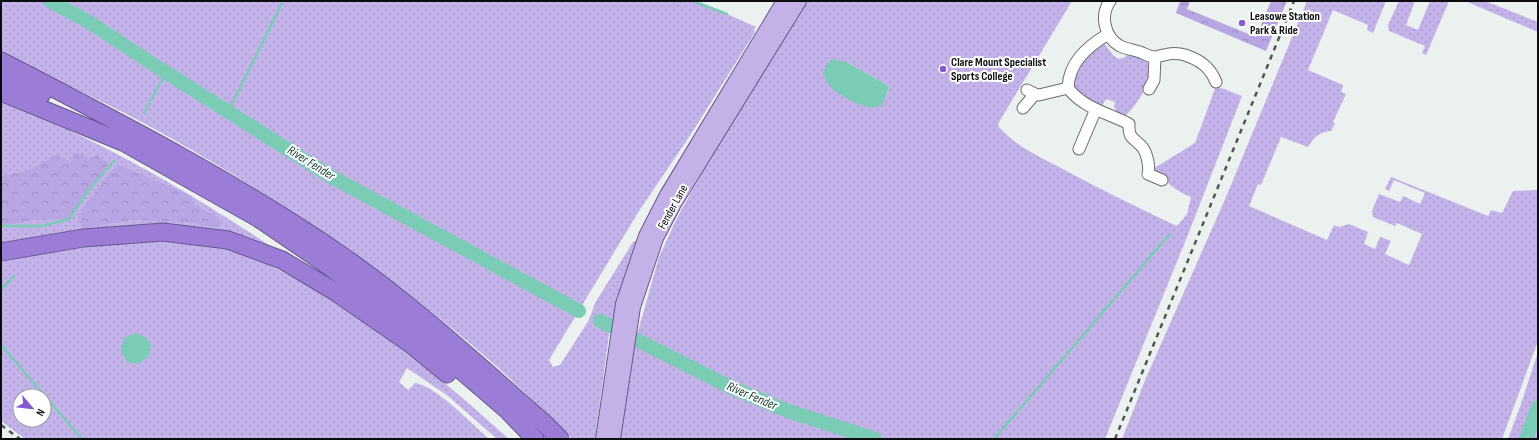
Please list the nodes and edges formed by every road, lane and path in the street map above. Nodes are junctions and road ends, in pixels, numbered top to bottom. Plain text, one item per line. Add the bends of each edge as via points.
1 (784, 1) edge
2 (799, 1) edge
3 (1110, 1) edge
4 (1108, 34) junction
5 (1155, 57) junction
6 (1, 61) edge
7 (1217, 73) dead end
8 (1, 77) edge
9 (1068, 88) junction
10 (1149, 89) dead end
11 (1, 92) edge
12 (1023, 108) dead end
13 (1096, 109) junction
14 (1134, 114) dead end
15 (1129, 124) junction
16 (131, 130) junction
17 (1079, 149) dead end
18 (1162, 180) dead end
19 (1, 252) edge
20 (529, 439) edge
21 (535, 439) edge
22 (560, 439) edge
23 (603, 439) edge
24 (613, 439) edge

1 - 23 main road, Fender Lane via 667,195 646,236 623,304
2 - 24 main road, Fender Lane via 675,202 656,238 633,307
3 - 4 street via 1106,6 1104,18
4 - 5 street via 1120,46
4 - 9 street via 1090,45 1079,56 1073,65
5 - 7 street via 1174,53 1185,55
5 - 10 street via 1154,80
6 - 16 highway
8 - 16 highway
9 - 12 street via 1039,95 1031,92
9 - 13 street via 1077,98
11 - 21 highway via 125,143 258,218 330,267 421,336 506,409
13 - 15 street
13 - 17 street
14 - 15 street
15 - 18 street via 1132,139 1145,153 1149,168 1146,178
16 - 22 highway via 268,207 342,256 430,324
19 - 20 highway via 83,238 163,232 228,240 282,260 334,291 412,345

